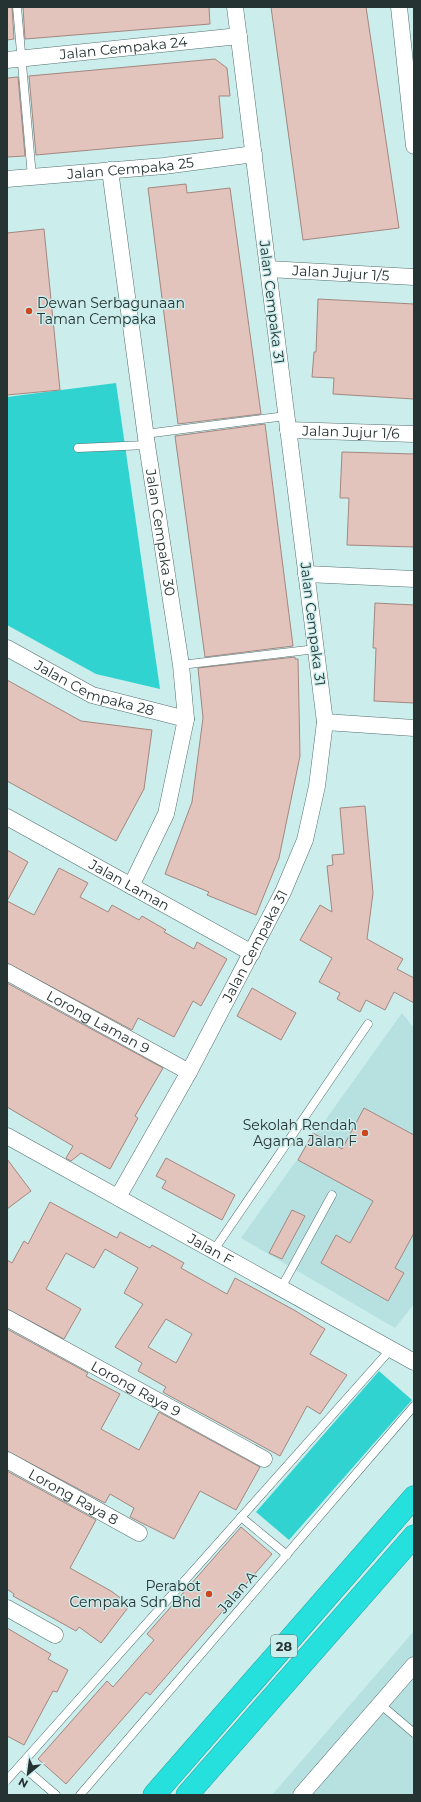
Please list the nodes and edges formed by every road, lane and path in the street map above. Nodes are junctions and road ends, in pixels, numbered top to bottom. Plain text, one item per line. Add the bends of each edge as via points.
1 (17, 7) edge
2 (235, 7) edge
3 (399, 7) edge
4 (239, 36) junction
5 (15, 59) edge
6 (413, 129) edge
7 (414, 146) edge
8 (254, 154) junction
9 (110, 170) junction
10 (32, 177) junction
11 (7, 179) edge
12 (268, 269) junction
13 (414, 277) edge
14 (287, 423) junction
15 (414, 434) edge
16 (146, 440) junction
17 (78, 448) dead end
18 (306, 574) junction
19 (414, 580) edge
20 (7, 648) edge
21 (316, 649) junction
22 (181, 665) junction
23 (186, 719) junction
24 (325, 722) junction
25 (414, 728) edge
26 (7, 817) edge
27 (131, 886) junction
28 (252, 953) junction
29 (7, 972) edge
30 (368, 1024) dead end
31 (189, 1072) junction
32 (7, 1136) edge
33 (332, 1195) dead end
34 (118, 1196) junction
35 (214, 1250) junction
36 (281, 1288) junction
37 (7, 1318) edge
38 (391, 1349) junction
39 (414, 1362) edge
40 (414, 1406) edge
41 (264, 1459) dead end
42 (7, 1460) edge
43 (414, 1497) edge
44 (241, 1518) junction
45 (139, 1534) dead end
46 (414, 1536) edge
47 (287, 1555) junction
48 (7, 1608) edge
49 (55, 1635) dead end
50 (414, 1665) edge
51 (380, 1704) junction
52 (414, 1733) edge
53 (21, 1765) junction
54 (7, 1780) edge
55 (56, 1795) edge
56 (80, 1795) edge
57 (154, 1795) edge
58 (187, 1795) edge
59 (301, 1795) edge

1 - 5 lane
2 - 4 street, Jalan Cempaka 31
3 - 6 street
4 - 5 street, Jalan Cempaka 24
4 - 8 street, Jalan Cempaka 31
5 - 10 lane
6 - 7 street
8 - 9 street, Jalan Cempaka 25
8 - 12 street, Jalan Cempaka 31
9 - 10 street, Jalan Cempaka 25
9 - 16 street, Jalan Cempaka 30
10 - 11 street, Jalan Cempaka 25
12 - 13 street, Jalan Jujur 1/5
12 - 14 street, Jalan Cempaka 31
14 - 15 street, Jalan Jujur 1/6
14 - 16 lane
14 - 18 street, Jalan Cempaka 31
16 - 17 lane
16 - 22 street, Jalan Cempaka 30
18 - 19 street
18 - 21 street, Jalan Cempaka 31
20 - 23 street, Jalan Cempaka 28 via 92,695
21 - 22 lane
21 - 24 street, Jalan Cempaka 31
22 - 23 street, Jalan Cempaka 30
23 - 27 street, Jalan Cempaka 30 via 166,814
24 - 25 street
24 - 28 street, Jalan Cempaka 31 via 317,786 305,840 283,892
26 - 27 street, Jalan Laman
27 - 28 street, Jalan Laman
28 - 31 street, Jalan Cempaka 31
29 - 31 street, Lorong Laman 9
30 - 35 lane
31 - 34 street, Jalan Cempaka 31
32 - 34 street, Jalan F
33 - 36 lane
34 - 35 street, Jalan F
35 - 36 street, Jalan F
36 - 38 street, Jalan F
37 - 41 street, Lorong Raya 9
38 - 39 street, Jalan F
38 - 44 lane
40 - 47 lane, Jalan A
42 - 45 street, Lorong Raya 8
43 - 57 highway, 28
44 - 47 lane
44 - 53 lane
46 - 58 highway, 28
47 - 56 lane, Jalan A
48 - 49 street
50 - 51 street
51 - 52 lane
51 - 59 street
53 - 54 lane
53 - 55 lane

